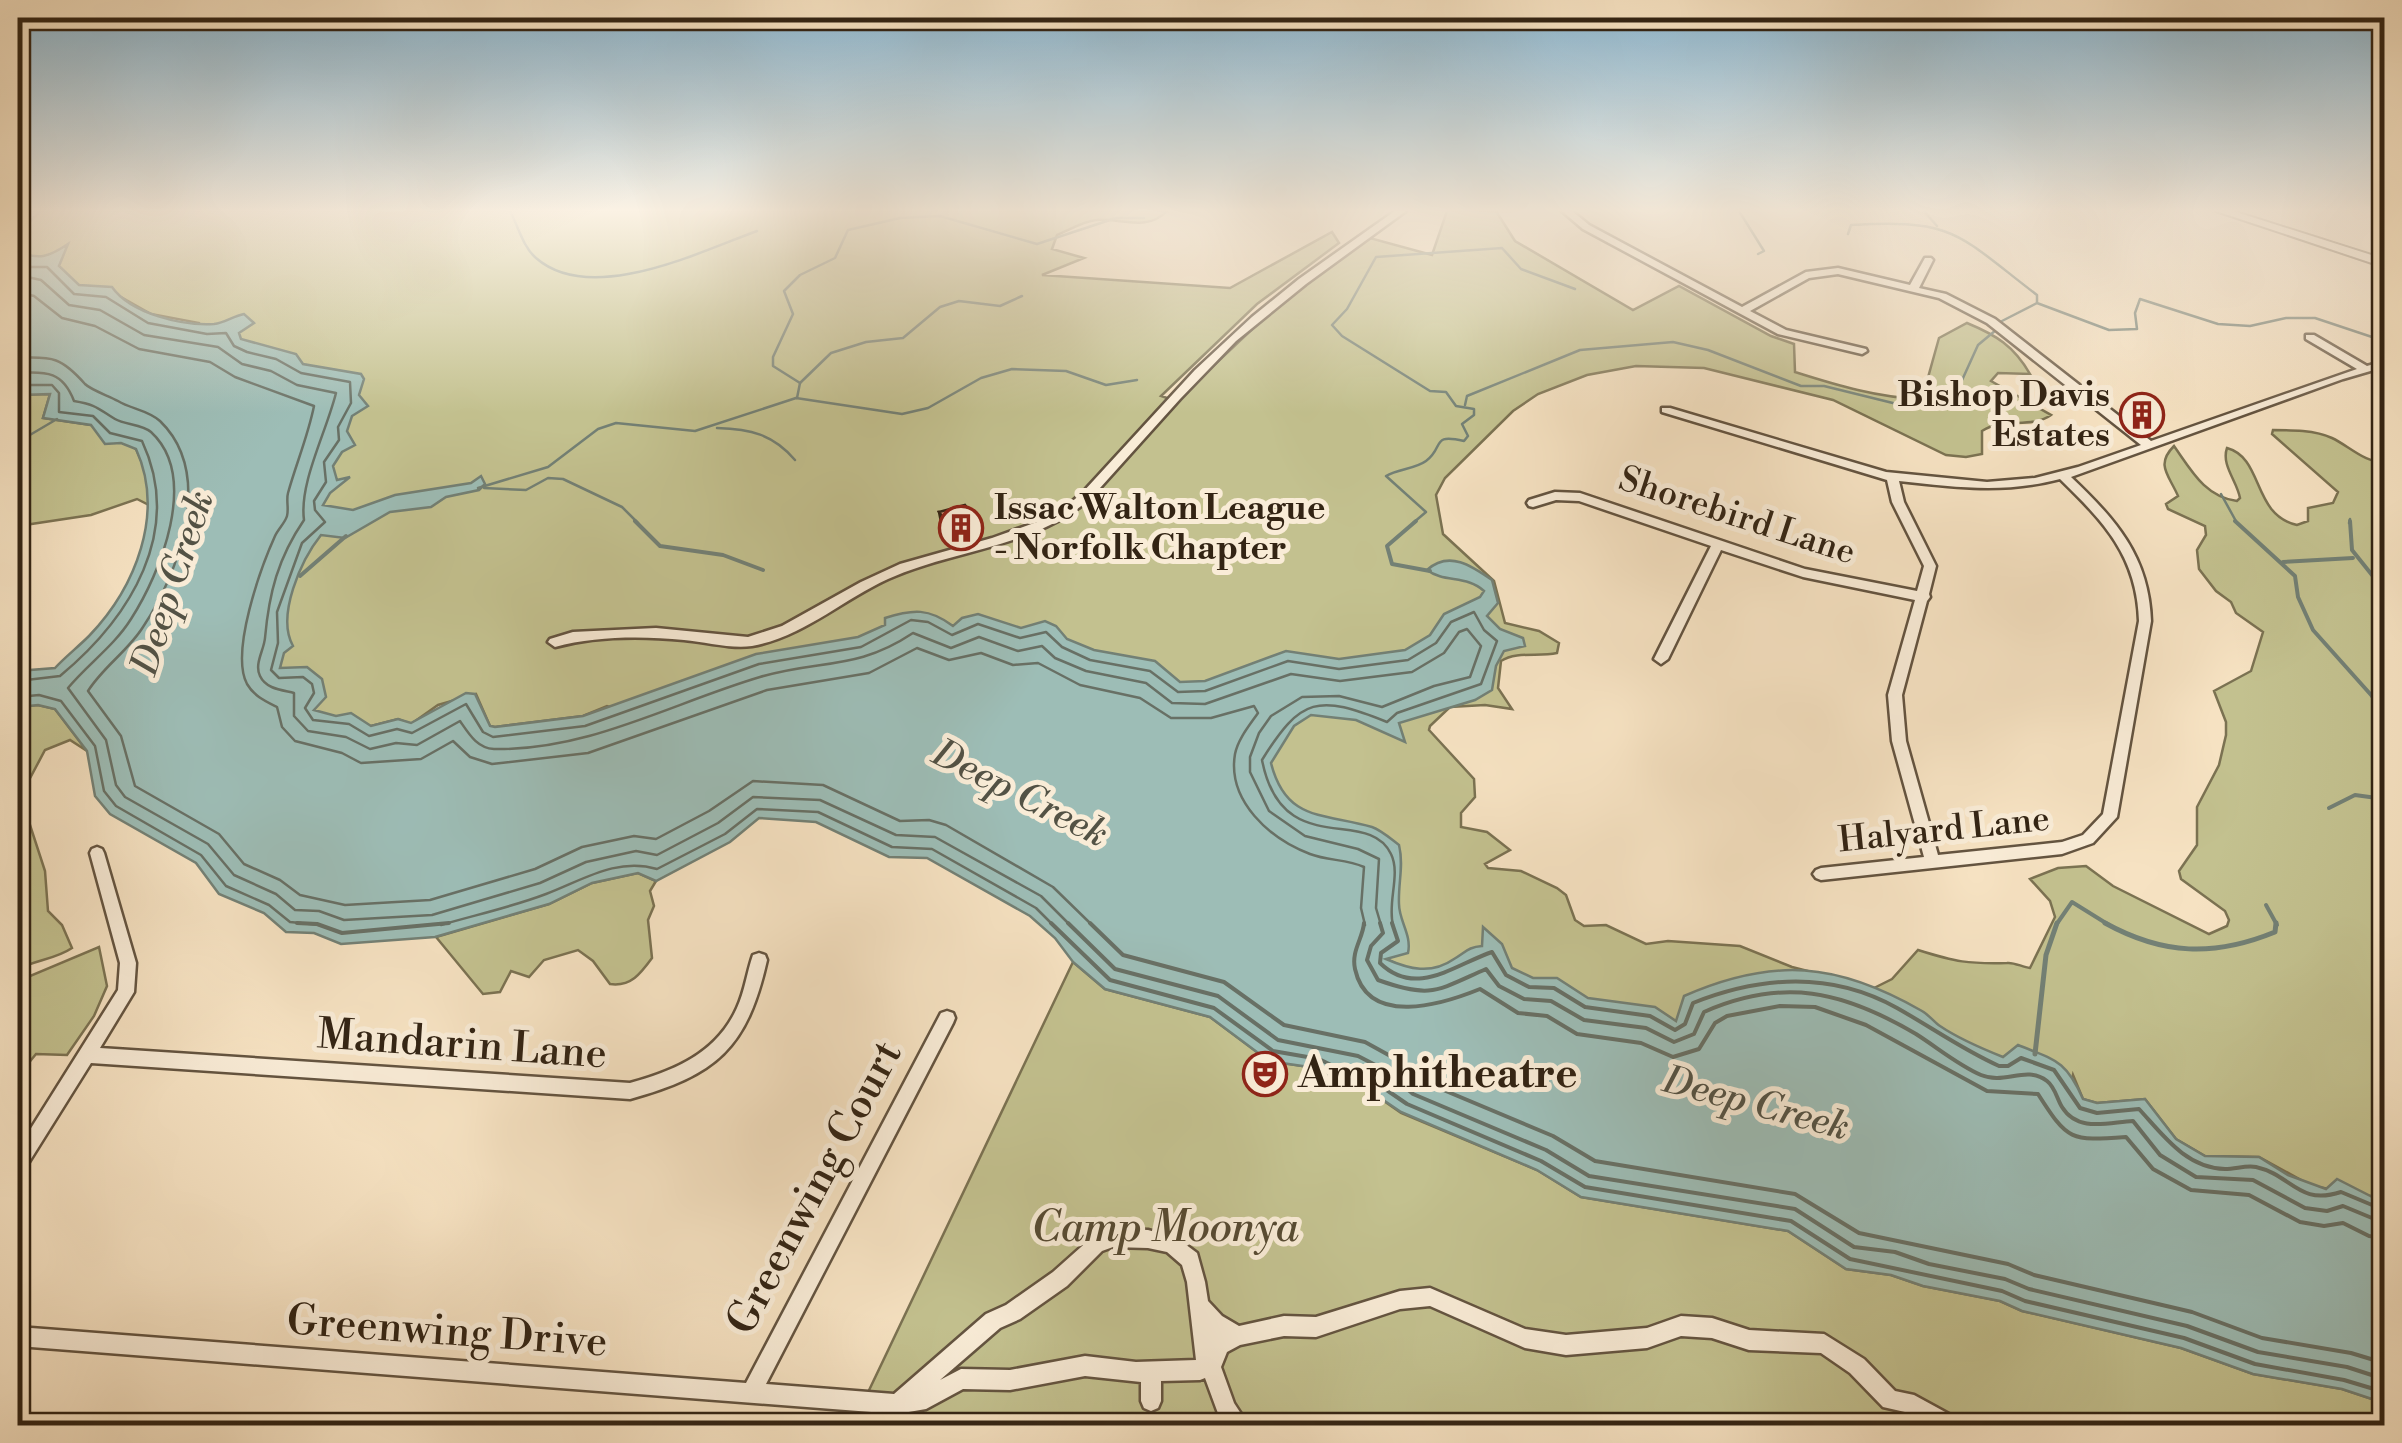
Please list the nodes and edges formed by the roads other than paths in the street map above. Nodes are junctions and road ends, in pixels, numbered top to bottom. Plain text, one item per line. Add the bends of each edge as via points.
1 (1304, 278) edge
2 (1684, 278) edge
3 (1802, 278) edge
4 (1878, 278) edge
5 (1919, 278) edge
6 (1914, 288) junction
7 (1744, 310) junction
8 (2310, 337) dead end
9 (1862, 351) dead end
10 (2384, 364) edge
11 (2365, 370) junction
12 (1666, 410) dead end
13 (2150, 446) junction
14 (2062, 476) junction
15 (1892, 478) junction
16 (1534, 503) dead end
17 (1718, 544) junction
18 (1924, 597) junction
19 (555, 642) dead end
20 (1661, 659) dead end
21 (97, 854) dead end
22 (1933, 862) junction
23 (1821, 874) dead end
24 (759, 960) dead end
25 (947, 1018) dead end
26 (90, 1054) junction
27 (18, 1164) edge
28 (1199, 1306) junction
29 (1238, 1336) junction
30 (18, 1337) edge
31 (1208, 1365) junction
32 (1151, 1372) junction
33 (751, 1393) junction
34 (1152, 1401) dead end
35 (897, 1404) junction
36 (1239, 1426) edge
37 (1950, 1426) edge

1 - 19 street via 1230,341 1089,494 1061,515 904,567 808,623 761,640 656,633
2 - 7 street
3 - 7 street
4 - 6 street
5 - 6 street
6 - 13 street via 1991,321
7 - 9 street via 1792,336
8 - 11 street
10 - 11 street
11 - 13 street
12 - 15 street
13 - 14 street
14 - 15 street via 1987,486
14 - 22 street, Halyard Lane via 2125,544 2146,604 2110,817 2088,839 2062,848
15 - 18 street via 1927,554
16 - 17 street, Shorebird Lane via 1580,497
17 - 18 street, Shorebird Lane via 1820,578
17 - 20 street
18 - 22 street via 1898,680 1896,713
21 - 26 street via 128,984
22 - 23 street, Halyard Lane
24 - 26 street, Mandarin Lane via 745,1015 719,1049 684,1075 630,1091
25 - 33 street, Greenwing Court
26 - 27 street
28 - 29 street
28 - 31 street
28 - 35 street via 1190,1260 1171,1244 1113,1238 993,1321
29 - 31 street via 1220,1346
29 - 37 street via 1316,1327 1430,1297 1526,1338 1566,1345 1647,1338 1680,1326 1712,1328 1749,1340 1824,1344 1890,1400
30 - 33 street, Greenwing Drive
31 - 32 street
31 - 36 street
32 - 34 street
32 - 35 street via 1085,1366 1010,1380 961,1379 926,1399
33 - 35 street, Greenwing Drive

